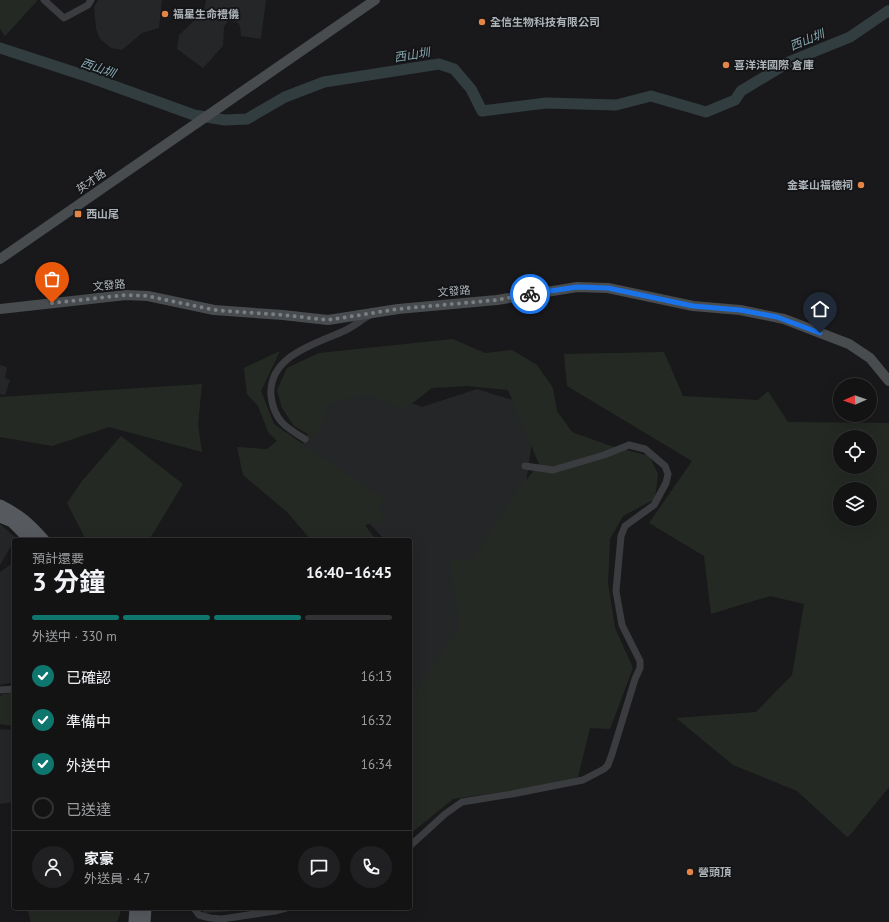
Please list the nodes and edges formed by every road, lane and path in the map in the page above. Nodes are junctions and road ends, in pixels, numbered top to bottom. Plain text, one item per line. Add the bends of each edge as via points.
1 (44, 0) edge
2 (91, 0) edge
3 (375, 0) edge
4 (0, 259) edge
5 (0, 309) edge
6 (375, 312) junction
7 (889, 381) edge
8 (305, 440) dead end
9 (525, 466) dead end
10 (0, 505) edge
11 (0, 517) edge
12 (28, 538) edge
13 (42, 538) edge
14 (12, 689) edge
15 (0, 690) edge
16 (412, 844) edge
17 (135, 910) edge
18 (146, 910) edge
19 (195, 910) edge
20 (280, 910) edge
21 (134, 922) edge
22 (145, 922) edge

1 - 2 street via 64,18 88,5
3 - 4 street, 英才路
5 - 6 street, 文發路 via 126,295 148,296 214,310 328,320
6 - 7 street, 文發路 via 497,300 577,287 608,288 693,306 740,310 784,319 849,344 870,358
6 - 8 street via 346,330 288,358 276,370 270,386 272,406 286,428
9 - 16 street via 553,470 629,445 645,449 665,466 668,474 666,483 654,504 625,526 621,536 616,591 622,625 640,661 640,668 612,754 604,769 583,780 462,802
10 - 13 main road via 19,515
11 - 12 main road via 12,522
14 - 15 street
17 - 21 main road
18 - 22 main road
19 - 20 street via 199,915 222,919

